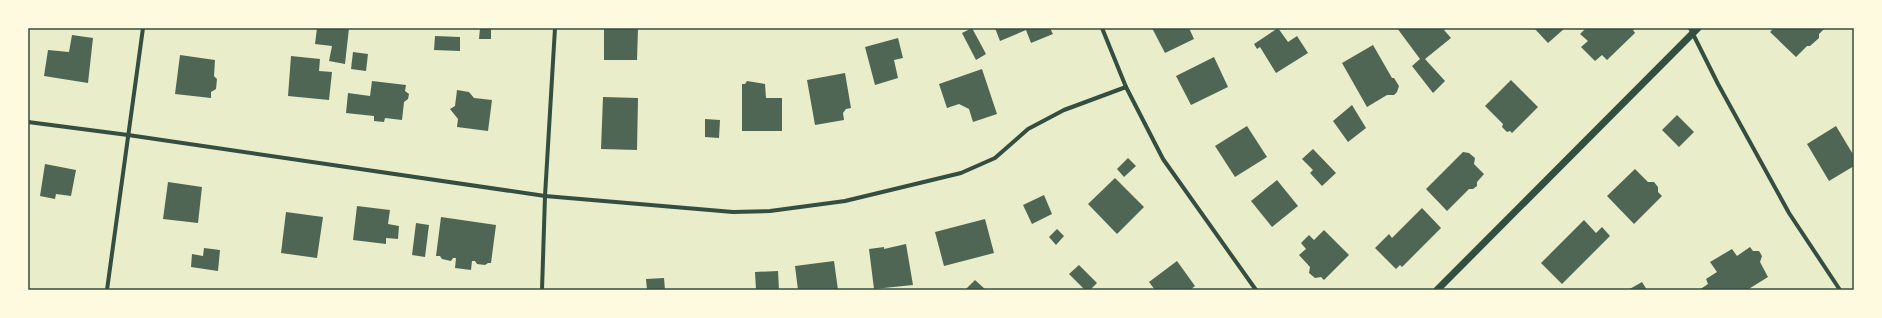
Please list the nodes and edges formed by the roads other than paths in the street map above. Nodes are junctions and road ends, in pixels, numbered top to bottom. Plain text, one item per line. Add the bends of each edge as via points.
1 (143, 28) edge
2 (555, 28) edge
3 (1102, 28) edge
4 (1694, 30) edge
5 (1126, 87) junction
6 (28, 122) edge
7 (128, 135) junction
8 (545, 196) junction
9 (107, 290) edge
10 (542, 290) edge
11 (1256, 290) edge
12 (1437, 290) edge
13 (1840, 290) edge

1 - 7 street
2 - 8 street
3 - 5 street
4 - 12 street
4 - 13 street via 1718,84 1789,213
5 - 8 street via 1064,110 1028,129 995,158 961,173 845,201 770,211 733,212
5 - 11 street via 1163,159
6 - 7 street
7 - 8 street
7 - 9 street
8 - 10 street

